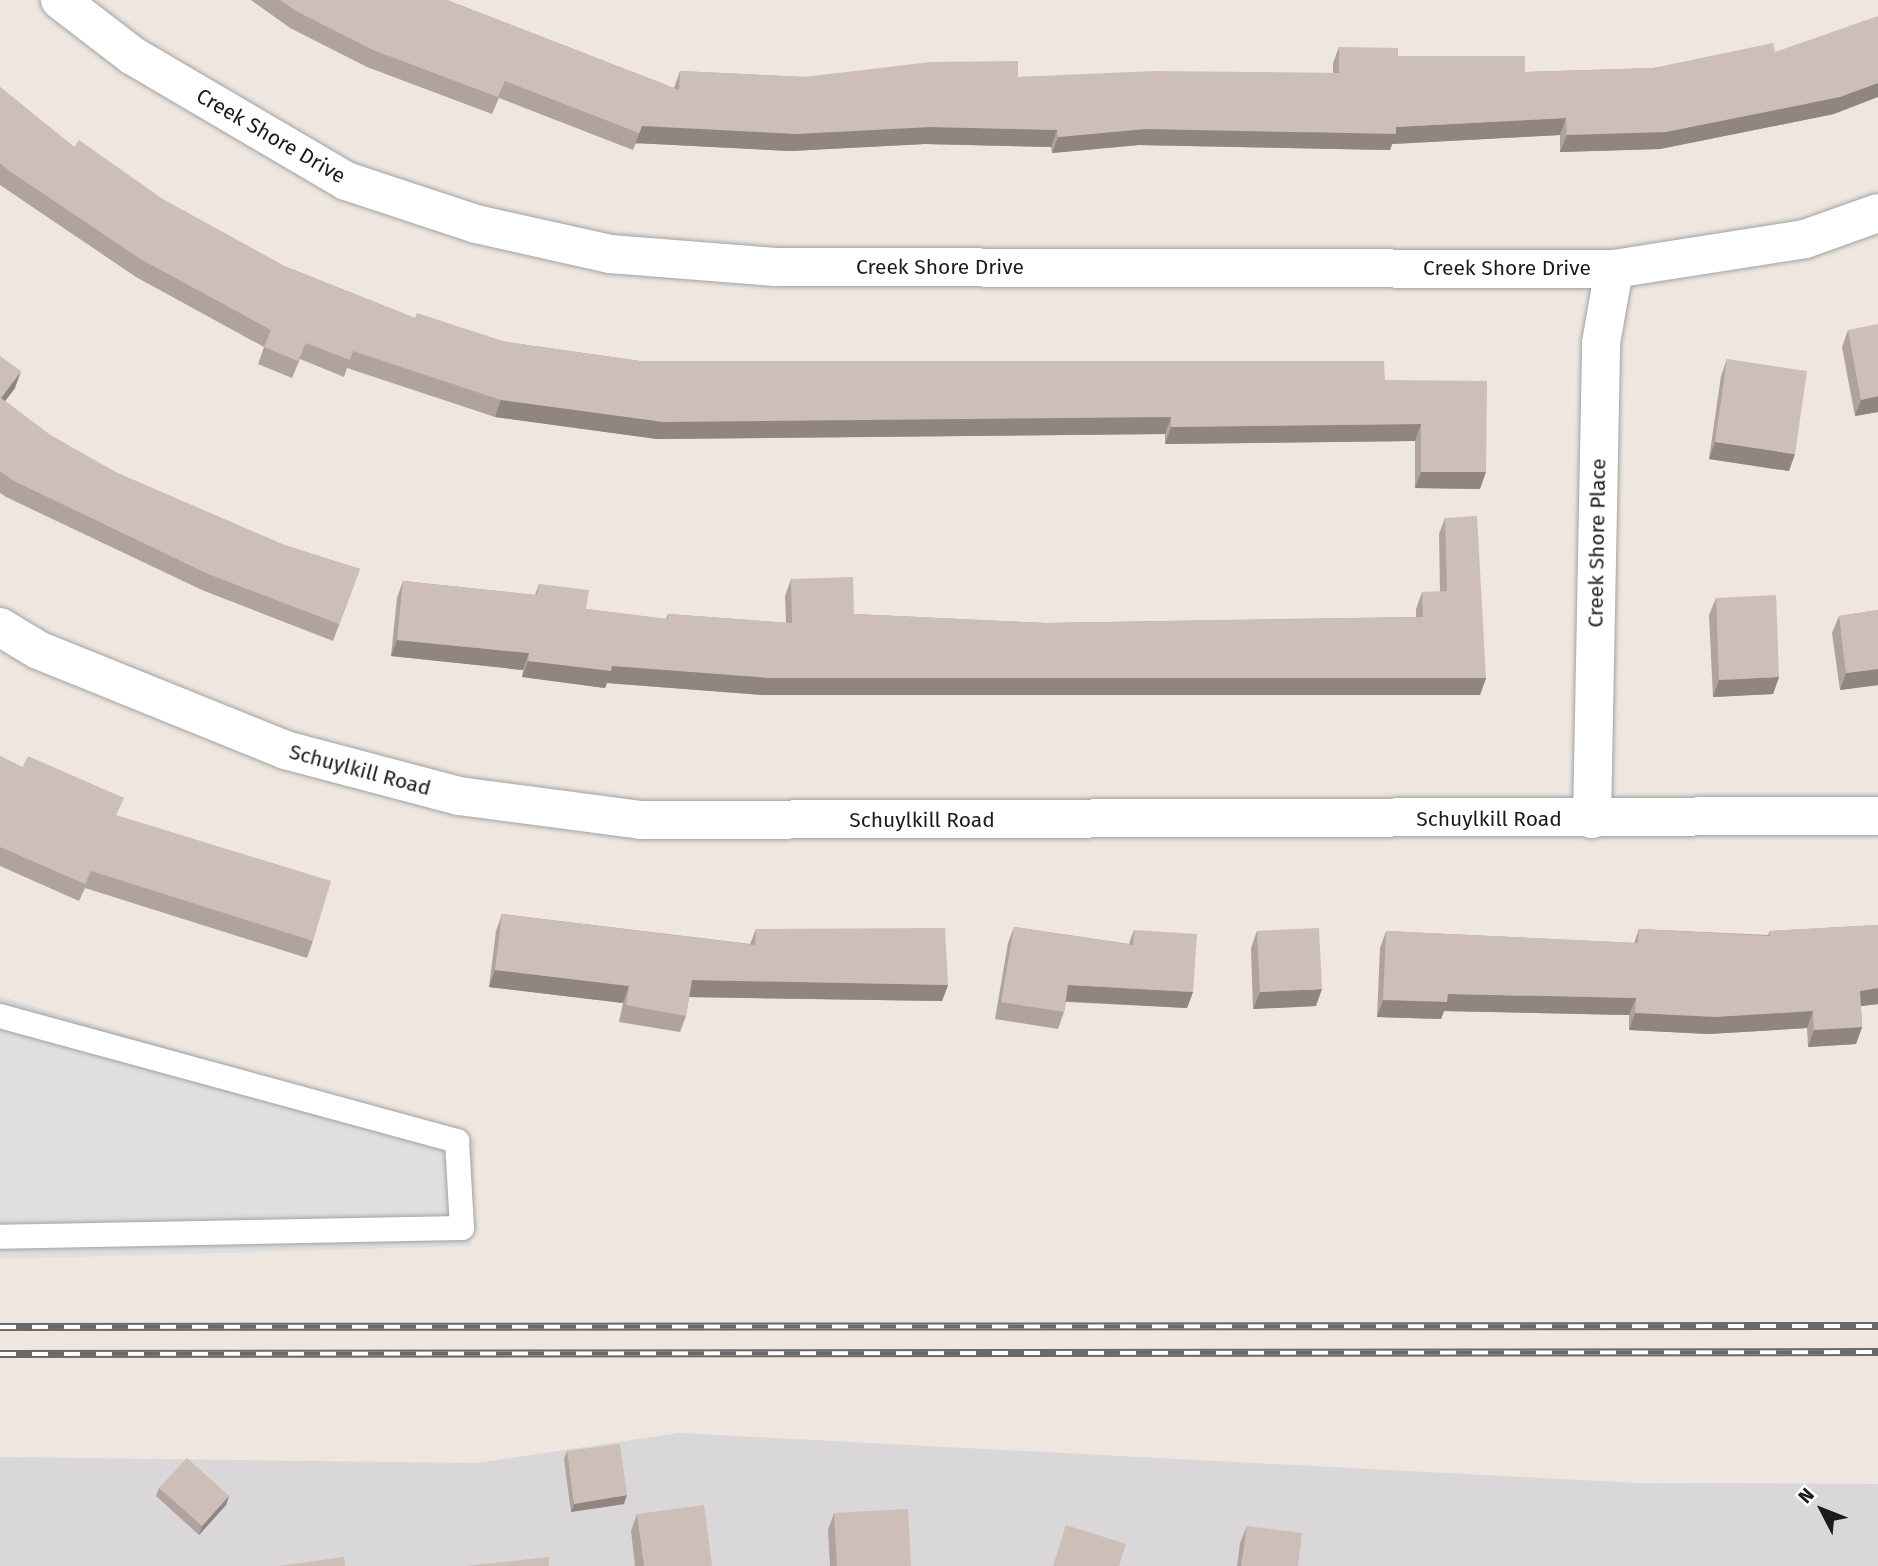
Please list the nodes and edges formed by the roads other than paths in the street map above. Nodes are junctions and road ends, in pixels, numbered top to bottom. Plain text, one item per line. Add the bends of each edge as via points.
1 (60, 0) edge
2 (1878, 214) edge
3 (1614, 269) junction
4 (0, 627) edge
5 (1878, 816) edge
6 (1592, 819) junction
7 (0, 1016) edge
8 (0, 1237) edge

1 - 3 street, Creek Shore Drive via 133,56 346,181 475,224 610,254 775,267
2 - 3 street, Creek Shore Drive via 1805,239
3 - 6 street, Creek Shore Place via 1601,343
4 - 6 street, Schuylkill Road via 38,650 285,750 459,796 641,820
5 - 6 street, Schuylkill Road
7 - 8 lane via 457,1140 461,1228

